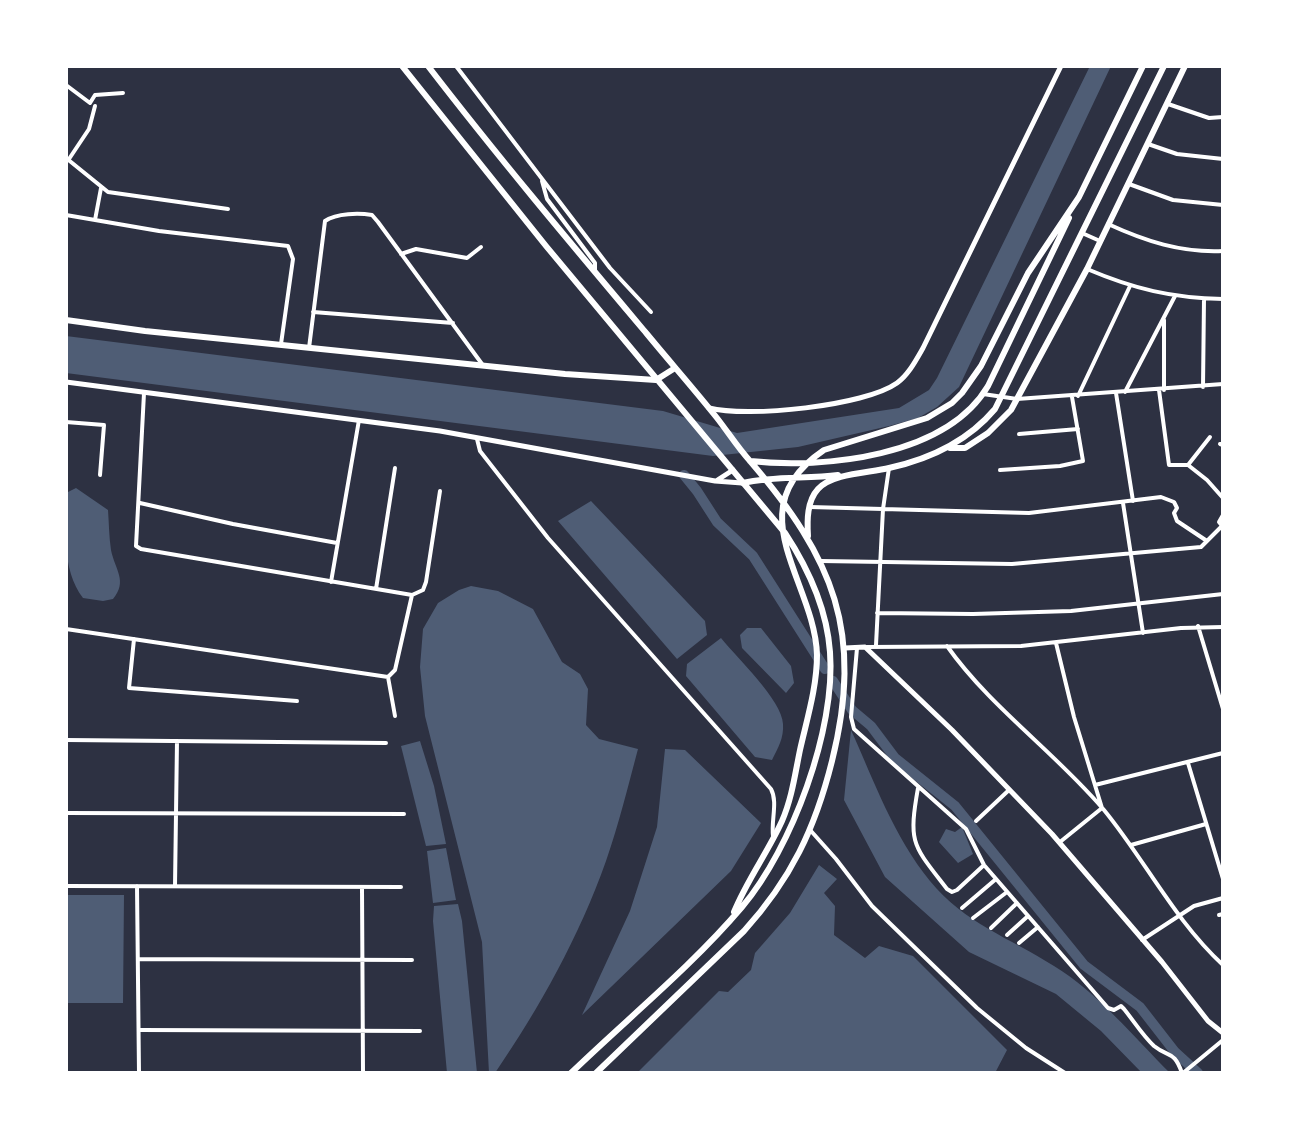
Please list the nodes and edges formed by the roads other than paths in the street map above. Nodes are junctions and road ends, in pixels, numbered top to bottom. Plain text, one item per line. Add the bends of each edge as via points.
1 (402, 66) edge
2 (428, 66) edge
3 (456, 66) edge
4 (1061, 66) edge
5 (1143, 66) edge
6 (1164, 66) edge
7 (1185, 66) edge
8 (66, 85) edge
9 (123, 93) dead end
10 (1166, 104) junction
11 (95, 106) dead end
12 (1223, 117) edge
13 (1146, 144) junction
14 (67, 158) edge
15 (1223, 159) edge
16 (541, 179) junction
17 (1127, 183) junction
18 (101, 188) junction
19 (1079, 197) junction
20 (1223, 205) edge
21 (228, 209) dead end
22 (66, 215) edge
23 (95, 220) junction
24 (1108, 224) junction
25 (1082, 233) junction
26 (1100, 241) junction
27 (481, 247) dead end
28 (1223, 251) edge
29 (401, 254) junction
30 (1087, 269) junction
31 (595, 272) junction
32 (1130, 286) junction
33 (1175, 296) junction
34 (1204, 299) junction
35 (1223, 299) edge
36 (313, 312) junction
37 (651, 312) dead end
38 (1164, 317) junction
39 (66, 320) edge
40 (453, 323) junction
41 (281, 344) junction
42 (309, 348) junction
43 (485, 367) junction
44 (675, 368) junction
45 (656, 380) junction
46 (66, 382) edge
47 (1223, 384) edge
48 (1203, 387) junction
49 (1161, 390) junction
50 (1125, 392) junction
51 (144, 393) junction
52 (1116, 393) junction
53 (983, 394) junction
54 (1075, 396) junction
55 (1001, 398) junction
56 (1017, 399) junction
57 (1223, 401) edge
58 (709, 407) junction
59 (1223, 412) edge
60 (359, 420) junction
61 (66, 422) edge
62 (1078, 429) junction
63 (1019, 434) dead end
64 (1210, 437) dead end
65 (477, 438) junction
66 (945, 448) junction
67 (749, 460) junction
68 (1188, 465) junction
69 (395, 468) dead end
70 (889, 468) junction
71 (733, 470) junction
72 (1000, 470) dead end
73 (858, 472) junction
74 (100, 475) dead end
75 (765, 478) junction
76 (715, 481) junction
77 (743, 483) junction
78 (440, 491) dead end
79 (1223, 498) edge
80 (1133, 501) junction
81 (140, 503) junction
82 (1123, 503) junction
83 (810, 507) junction
84 (883, 509) junction
85 (1223, 515) edge
86 (1223, 526) edge
87 (808, 539) junction
88 (1207, 541) junction
89 (337, 543) junction
90 (1130, 552) junction
91 (821, 561) junction
92 (879, 561) junction
93 (331, 582) junction
94 (376, 589) junction
95 (1223, 594) edge
96 (412, 595) junction
97 (1138, 602) junction
98 (877, 613) junction
99 (1198, 626) junction
100 (1223, 627) edge
101 (66, 629) edge
102 (1143, 633) junction
103 (134, 639) junction
104 (1056, 643) junction
105 (876, 646) junction
106 (947, 646) junction
107 (857, 647) junction
108 (865, 647) junction
109 (845, 648) junction
110 (388, 677) junction
111 (1221, 693) edge
112 (297, 701) dead end
113 (1223, 709) edge
114 (395, 716) dead end
115 (66, 740) edge
116 (177, 741) junction
117 (386, 743) dead end
118 (1223, 753) edge
119 (1187, 762) junction
120 (1095, 785) junction
121 (918, 788) junction
122 (1009, 790) junction
123 (1102, 808) junction
124 (66, 813) edge
125 (176, 813) junction
126 (404, 814) dead end
127 (976, 821) dead end
128 (1206, 824) junction
129 (812, 828) junction
130 (773, 838) junction
131 (1060, 843) junction
132 (1131, 845) junction
133 (984, 865) junction
134 (996, 879) junction
135 (1223, 879) edge
136 (66, 886) edge
137 (137, 886) junction
138 (175, 886) junction
139 (362, 887) junction
140 (401, 887) dead end
141 (1007, 892) junction
142 (1223, 898) edge
143 (1017, 903) junction
144 (962, 908) dead end
145 (1180, 914) junction
146 (1028, 916) junction
147 (973, 918) dead end
148 (731, 919) junction
149 (1038, 927) junction
150 (991, 928) dead end
151 (1007, 935) dead end
152 (1142, 940) junction
153 (1019, 943) dead end
154 (138, 959) junction
155 (412, 960) dead end
156 (363, 961) junction
157 (1223, 965) edge
158 (141, 1030) junction
159 (363, 1030) junction
160 (420, 1031) dead end
161 (1223, 1033) edge
162 (1223, 1040) edge
163 (1184, 1072) edge
164 (139, 1073) edge
165 (363, 1073) edge
166 (571, 1073) edge
167 (596, 1073) edge
168 (1065, 1073) edge

1 - 45 main road
2 - 31 main road
3 - 16 street
4 - 58 street via 923,348 900,381 865,396 803,407 740,412
5 - 19 main road
6 - 25 main road
7 - 10 main road
8 - 9 street via 90,103 95,95
10 - 12 street via 1209,118
10 - 13 main road
11 - 14 street via 89,129
13 - 15 street
13 - 17 main road
14 - 18 street
16 - 31 street via 547,199 595,263
16 - 37 street
17 - 20 street via 1173,200
17 - 24 main road
18 - 21 street
18 - 23 street
19 - 53 main road
19 - 130 main road via 1028,273 981,366 952,403 910,425 824,450 791,483 783,512 784,536 813,629 816,670 791,797
22 - 23 street
23 - 41 street via 288,246 293,259
24 - 26 main road
24 - 28 street via 1166,247
25 - 26 street
25 - 55 main road
26 - 30 main road
27 - 29 street via 467,258 416,249
29 - 36 street via 372,215 325,221
29 - 40 street
30 - 32 street
30 - 56 main road
31 - 44 main road
32 - 33 street
32 - 54 street
33 - 34 street
33 - 38 street
34 - 35 street
34 - 48 street
36 - 40 street
36 - 42 street
38 - 49 street
38 - 50 street
39 - 41 main road
40 - 43 street
41 - 42 main road
42 - 43 main road
43 - 45 main road
44 - 45 main road
44 - 58 main road
45 - 71 main road
46 - 51 street
47 - 48 street
48 - 49 street
49 - 50 street
49 - 68 street via 1169,465
50 - 52 street
51 - 60 street
51 - 81 street
52 - 54 street
52 - 80 street
53 - 55 street
53 - 67 main road via 947,427 894,449 806,463
54 - 56 street
54 - 62 street
55 - 56 street
55 - 66 main road via 984,422
56 - 66 main road via 988,433 965,448
57 - 59 street
58 - 67 main road
60 - 65 street
60 - 89 street
61 - 74 street via 104,425
62 - 63 street
62 - 72 street via 1083,461
64 - 68 street
65 - 76 street
65 - 130 street via 480,451 548,538 771,789
66 - 70 main road
67 - 71 main road
67 - 75 main road
68 - 79 street
69 - 94 street
70 - 73 main road
70 - 84 street
71 - 76 street
71 - 77 main road
73 - 75 main road
73 - 83 main road via 823,485
75 - 77 main road
75 - 87 main road
76 - 77 street
77 - 148 main road via 795,548 819,604 830,653 827,703 810,777 762,879
78 - 96 street via 426,582
80 - 82 street
80 - 88 street via 1168,499 1177,508 1177,521
81 - 89 street
81 - 93 street via 135,536 141,549
82 - 84 street via 1029,513
82 - 90 street
83 - 84 street
83 - 87 main road
84 - 92 street
85 - 86 street
86 - 88 street
87 - 91 main road
88 - 90 street via 1201,547
89 - 93 street
90 - 92 street via 1012,564
90 - 97 street
91 - 92 street
91 - 109 main road
92 - 98 street
93 - 94 street
94 - 96 street
95 - 97 street
96 - 110 street via 395,670
97 - 98 street via 1037,613
97 - 102 street
98 - 105 street
99 - 100 street
99 - 102 street
99 - 111 street
101 - 103 street
102 - 104 street
103 - 110 street
103 - 112 street via 129,688
104 - 106 street
104 - 120 street
105 - 106 street
105 - 108 street
106 - 123 street
107 - 108 street
107 - 109 street
107 - 121 street via 854,729
108 - 122 street
109 - 129 main road via 838,738
110 - 114 street
111 - 113 street
115 - 116 street
116 - 117 street
116 - 125 street
118 - 119 street
119 - 120 street
119 - 128 street
120 - 123 street
121 - 133 street via 966,829
121 - 133 street via 914,845 947,889 957,890
122 - 127 street
122 - 131 street
123 - 131 street
123 - 132 street
124 - 125 street
125 - 126 street
125 - 138 street
128 - 132 street
128 - 135 street
129 - 167 main road via 775,893 744,931
129 - 168 street via 872,906 977,1008
130 - 148 main road
131 - 152 street
132 - 145 street
133 - 134 street
134 - 141 street
134 - 144 street
136 - 137 street
137 - 138 street
137 - 154 street
138 - 139 street
139 - 140 street
139 - 156 street
141 - 143 street
141 - 147 street
142 - 145 street
143 - 146 street
143 - 150 street
145 - 152 street
145 - 157 street
146 - 149 street
146 - 151 street
148 - 166 main road
149 - 153 street
149 - 163 street via 1108,1008 1121,1006
152 - 161 street
154 - 156 street
154 - 158 street
155 - 156 street
156 - 159 street
158 - 159 street
158 - 164 street
159 - 160 street
159 - 165 street
162 - 163 street

